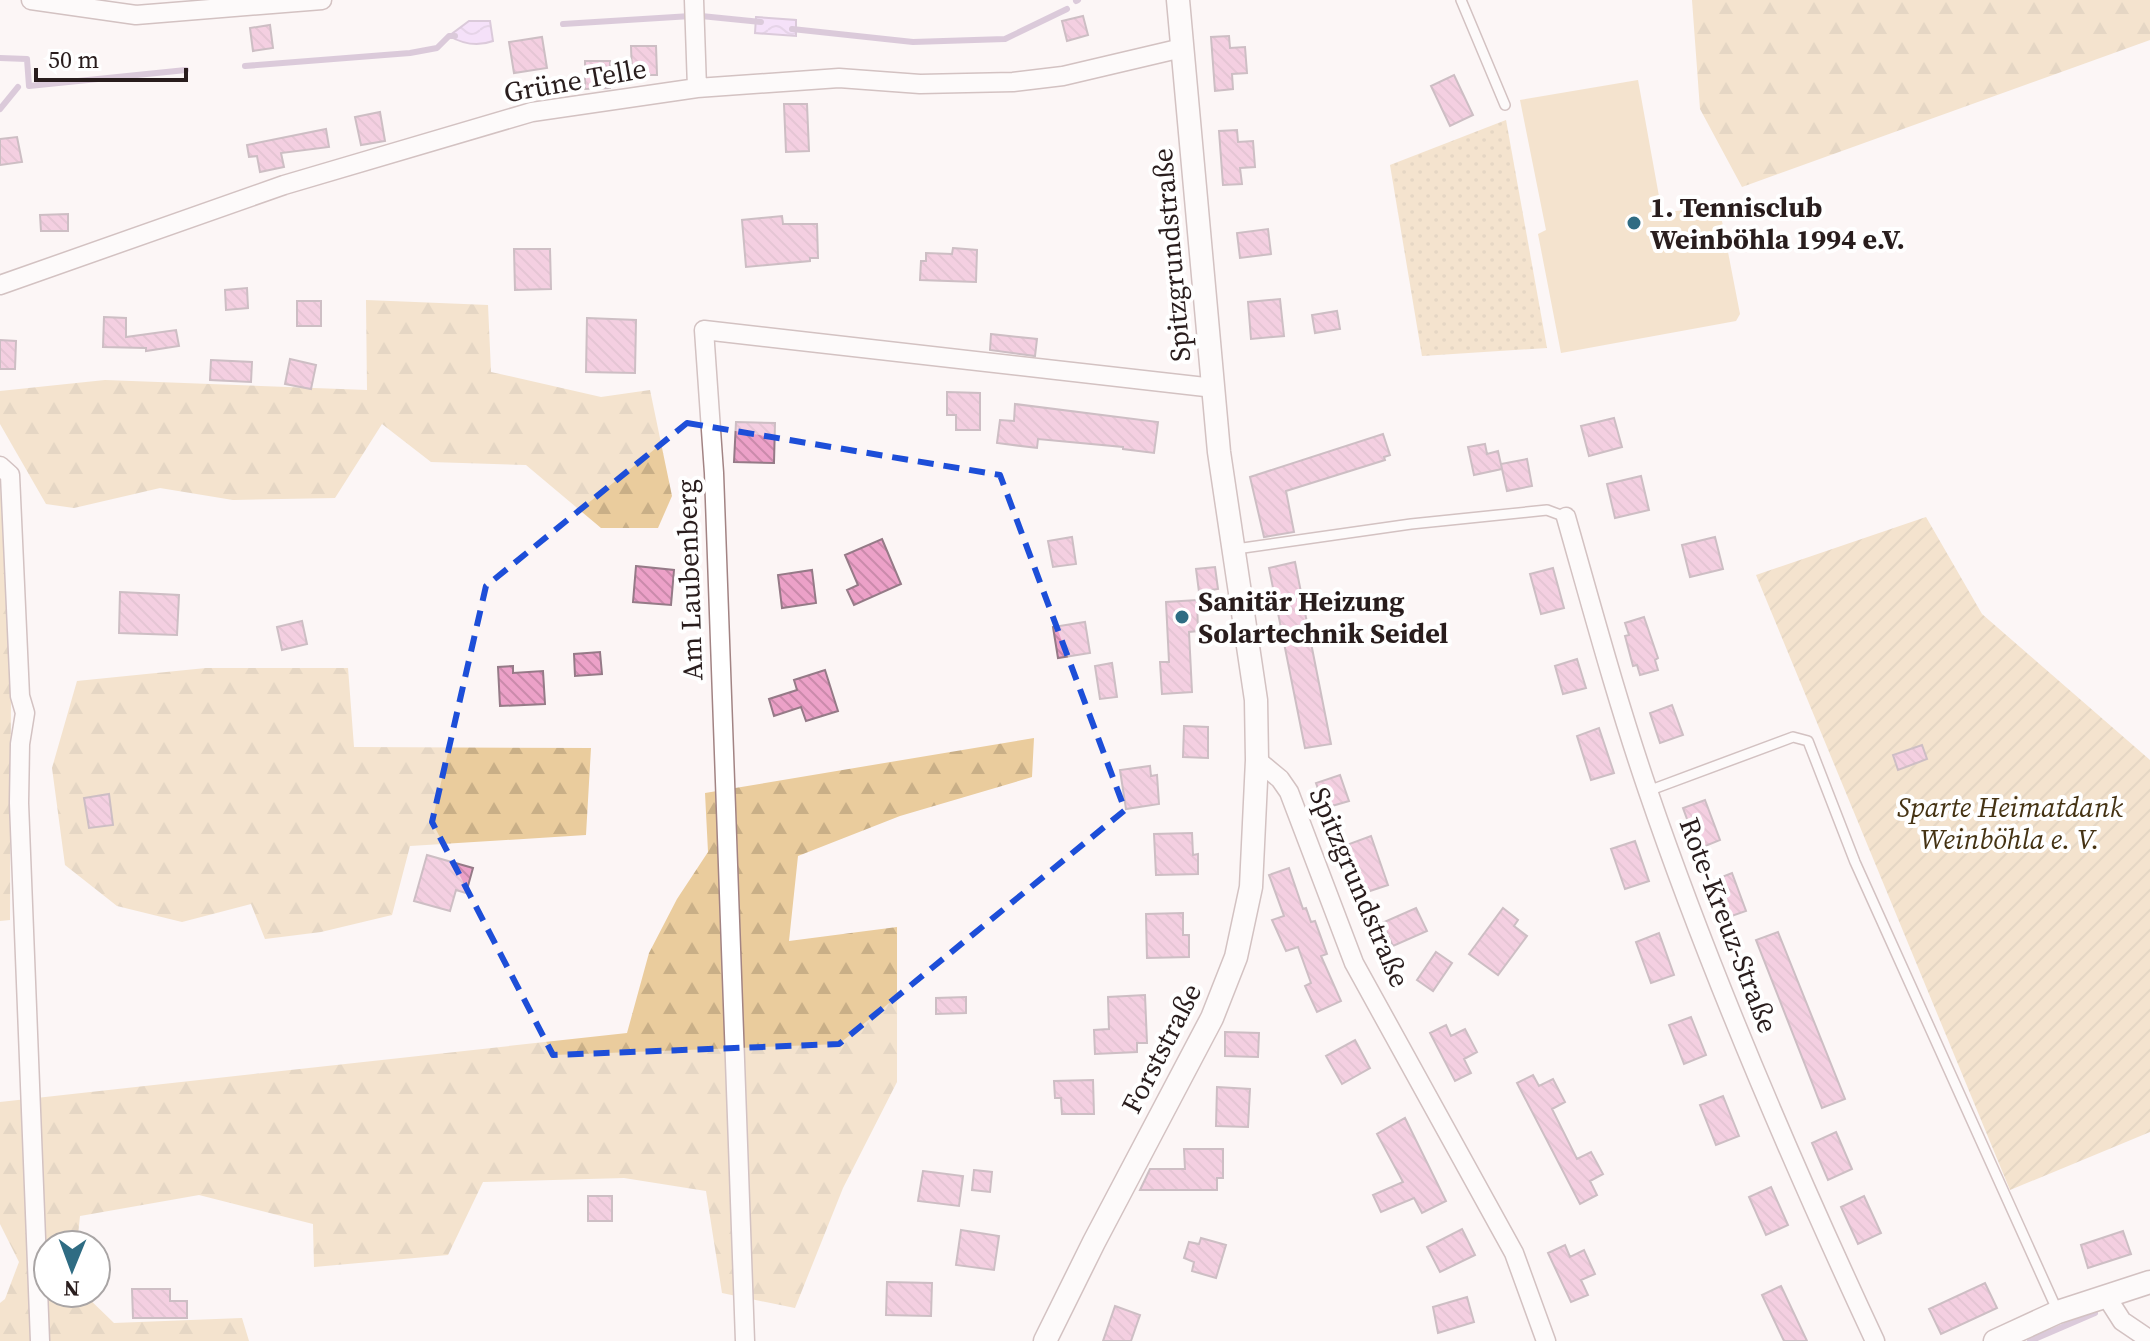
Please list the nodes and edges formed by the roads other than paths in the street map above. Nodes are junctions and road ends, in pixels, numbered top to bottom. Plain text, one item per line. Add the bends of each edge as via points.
1 (31, 0) edge
2 (322, 0) edge
3 (694, 0) edge
4 (1178, 0) edge
5 (1461, 0) edge
6 (1182, 48) junction
7 (697, 88) junction
8 (1505, 105) dead end
9 (0, 285) edge
10 (1214, 388) junction
11 (0, 466) edge
12 (1566, 517) joint
13 (1232, 550) junction
14 (1257, 760) junction
15 (1648, 791) junction
16 (2150, 1282) edge
17 (2106, 1296) junction
18 (2058, 1312) junction
19 (2150, 1340) edge
20 (40, 1341) edge
21 (745, 1341) edge
22 (1045, 1341) edge
23 (1546, 1341) edge
24 (1875, 1341) edge
25 (1995, 1341) edge

1 - 2 street via 136,15
3 - 7 street
4 - 6 street, Spitzgrundstraße
5 - 8 lane
6 - 7 street, Grüne Telle via 1013,82 920,84 839,78
6 - 10 street, Spitzgrundstraße
7 - 9 street, Grüne Telle via 532,112 284,185
10 - 13 street, Spitzgrundstraße
10 - 21 street, Am Laubenberg via 704,330 714,473
11 - 20 street via 10,475 25,713 19,803
12 - 13 lane via 1547,510
12 - 15 street, Rote-Kreuz-Straße
13 - 14 street, Spitzgrundstraße via 1256,700
14 - 22 street, Forststraße via 1251,887 1236,957 1212,1018
14 - 23 street, Spitzgrundstraße via 1289,792 1354,963 1514,1253
15 - 18 lane via 1793,737 1808,741 1855,862
15 - 24 street, Rote-Kreuz-Straße via 1801,1184
16 - 17 street
17 - 18 street
17 - 19 street via 2122,1321
18 - 25 street

